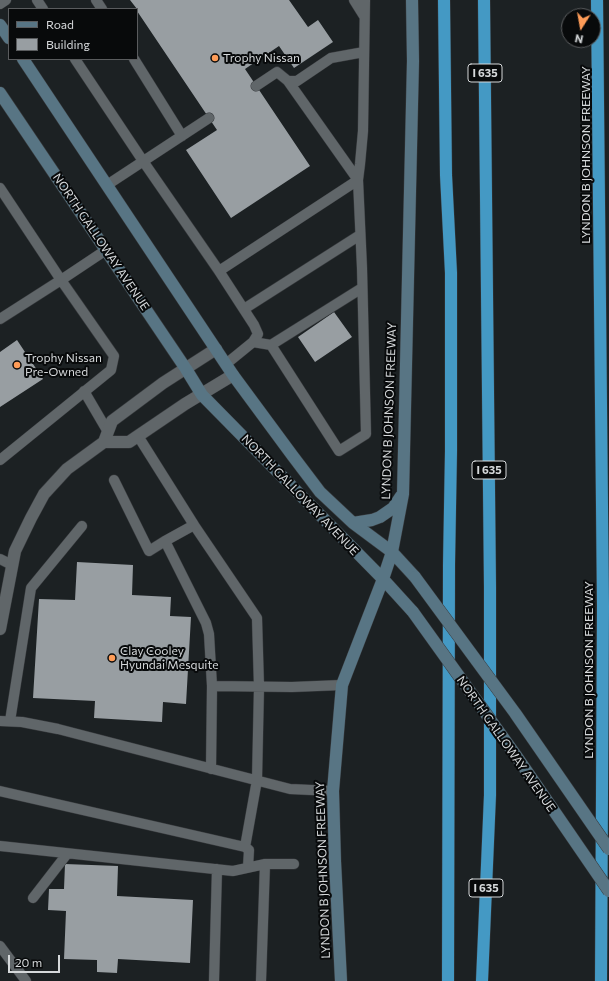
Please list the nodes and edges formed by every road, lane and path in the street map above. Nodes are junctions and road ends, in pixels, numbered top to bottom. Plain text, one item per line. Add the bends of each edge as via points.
1 (6, 0) edge
2 (354, 0) edge
3 (365, 0) edge
4 (412, 0) edge
5 (444, 0) edge
6 (484, 0) edge
7 (598, 0) edge
8 (0, 4) edge
9 (364, 16) junction
10 (0, 25) edge
11 (6, 38) edge
12 (364, 52) junction
13 (24, 60) edge
14 (76, 60) edge
15 (135, 60) edge
16 (288, 82) junction
17 (256, 86) dead end
18 (0, 93) edge
19 (209, 118) dead end
20 (182, 136) junction
21 (143, 162) junction
22 (358, 180) junction
23 (107, 185) junction
24 (0, 188) edge
25 (360, 235) junction
26 (106, 250) junction
27 (219, 270) junction
28 (61, 280) junction
29 (362, 288) junction
30 (244, 309) junction
31 (0, 319) edge
32 (253, 342) junction
33 (270, 345) junction
34 (216, 349) junction
35 (226, 364) junction
36 (186, 368) junction
37 (233, 375) junction
38 (84, 391) junction
39 (202, 395) junction
40 (138, 436) junction
41 (106, 437) junction
42 (0, 460) edge
43 (114, 480) dead end
44 (402, 494) junction
45 (353, 523) junction
46 (194, 525) junction
47 (82, 526) dead end
48 (165, 541) junction
49 (392, 552) junction
50 (0, 559) edge
51 (12, 565) junction
52 (383, 580) junction
53 (0, 629) edge
54 (342, 685) junction
55 (212, 686) junction
56 (259, 687) junction
57 (5, 721) edge
58 (211, 769) junction
59 (257, 780) junction
60 (333, 791) junction
61 (0, 792) edge
62 (0, 846) edge
63 (245, 847) junction
64 (609, 849) edge
65 (67, 854) junction
66 (265, 864) junction
67 (294, 864) dead end
68 (248, 867) junction
69 (217, 869) junction
70 (609, 890) edge
71 (33, 898) dead end
72 (0, 946) edge
73 (26, 981) edge
74 (214, 981) edge
75 (261, 981) edge
76 (341, 981) edge
77 (448, 981) edge
78 (482, 981) edge
79 (601, 981) edge

1 - 8 lane
2 - 9 lane
3 - 9 lane
4 - 44 main road, LYNDON B JOHNSON FREEWAY via 413,61
5 - 77 highway via 446,175 451,273
6 - 78 highway, I 635 via 490,795
7 - 79 highway, LYNDON B JOHNSON FREEWAY via 603,606
9 - 12 lane
10 - 11 main road
12 - 16 lane via 331,58 297,81
12 - 22 lane via 363,131
13 - 23 main road, NORTH GALLOWAY AVENUE
14 - 21 lane
15 - 20 lane
16 - 17 lane via 277,72
16 - 22 lane
18 - 26 main road, NORTH GALLOWAY AVENUE
19 - 20 lane
20 - 21 lane
21 - 23 lane
21 - 27 lane
22 - 25 lane
22 - 27 lane
23 - 34 main road, NORTH GALLOWAY AVENUE
24 - 28 lane
25 - 29 lane
25 - 30 lane
26 - 28 lane
26 - 36 main road, NORTH GALLOWAY AVENUE
27 - 30 lane
28 - 31 lane
28 - 38 lane via 114,356 111,370
29 - 33 lane
29 - 33 lane via 366,434 339,451
30 - 32 lane via 258,334
32 - 33 lane
32 - 35 lane
34 - 35 main road, NORTH GALLOWAY AVENUE
34 - 36 street
35 - 37 main road, NORTH GALLOWAY AVENUE
36 - 39 main road, NORTH GALLOWAY AVENUE
36 - 41 street via 112,421
37 - 39 street
37 - 45 main road, NORTH GALLOWAY AVENUE via 320,492
38 - 41 lane
38 - 42 lane
39 - 40 street
39 - 52 main road, NORTH GALLOWAY AVENUE
40 - 41 street via 130,442
40 - 46 lane
41 - 51 street via 67,469 44,494 15,551
43 - 48 lane via 149,551
44 - 45 main road via 393,508 380,517
44 - 49 main road, LYNDON B JOHNSON FREEWAY
45 - 49 main road, NORTH GALLOWAY AVENUE
46 - 48 lane
46 - 56 lane via 257,618
47 - 57 lane via 31,588
48 - 55 lane via 206,623
49 - 52 main road, LYNDON B JOHNSON FREEWAY
49 - 64 main road, NORTH GALLOWAY AVENUE, bridge via 415,577 515,713
50 - 51 lane
51 - 53 street
52 - 54 main road, LYNDON B JOHNSON FREEWAY
52 - 70 main road, NORTH GALLOWAY AVENUE, bridge via 413,612
54 - 56 lane
54 - 60 main road, LYNDON B JOHNSON FREEWAY
55 - 56 lane
55 - 58 lane
56 - 59 lane
57 - 58 lane via 58,729
58 - 59 lane
59 - 60 lane via 290,789
59 - 63 lane
60 - 76 main road, LYNDON B JOHNSON FREEWAY
61 - 63 lane
62 - 65 lane
63 - 68 lane via 249,850
65 - 69 lane
65 - 71 lane
66 - 67 lane
66 - 68 lane
66 - 75 lane
68 - 69 lane via 233,871
69 - 74 lane
72 - 73 lane

